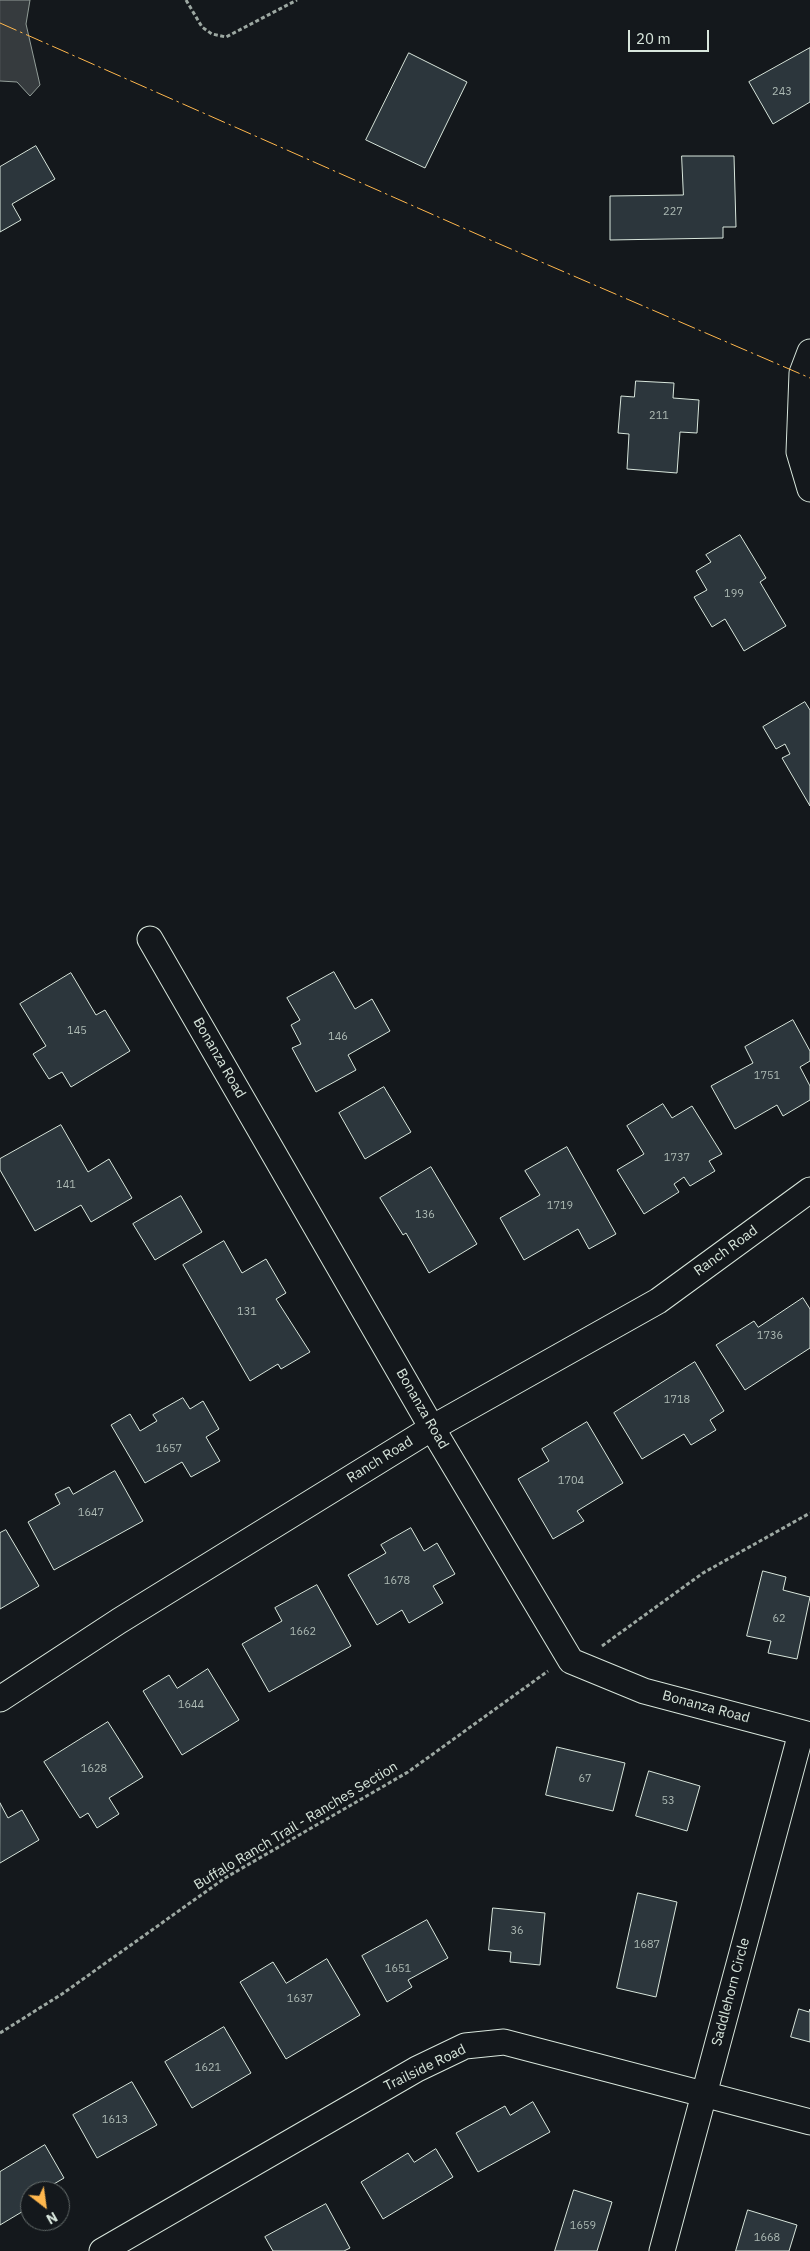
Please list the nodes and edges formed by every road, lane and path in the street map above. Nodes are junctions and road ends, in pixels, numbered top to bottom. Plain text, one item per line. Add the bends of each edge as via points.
1 (186, 0) edge
2 (297, 0) edge
3 (810, 352) edge
4 (810, 489) edge
5 (150, 939) dead end
6 (810, 1190) edge
7 (432, 1428) junction
8 (810, 1513) edge
9 (597, 1650) dead end
10 (551, 1669) dead end
11 (0, 1699) edge
12 (806, 1734) edge
13 (0, 2033) edge
14 (704, 2094) junction
15 (810, 2122) edge
16 (102, 2251) edge
17 (662, 2251) edge

1 - 2 path via 202,27 212,34 226,37
3 - 4 street via 802,373 799,452
5 - 7 street, Bonanza Road
6 - 7 street, Ranch Road via 658,1301
7 - 11 street, Ranch Road via 119,1621
7 - 12 street, Bonanza Road via 571,1661 644,1691
8 - 9 path via 703,1573
10 - 13 path, Buffalo Ranch Trail - Ranches Section via 408,1772 225,1878 62,1994
12 - 14 street, Saddlehorn Circle
14 - 15 street, Trailside Road
14 - 16 street, Trailside Road via 504,2042 465,2046 417,2069
14 - 17 street, Saddlehorn Circle

